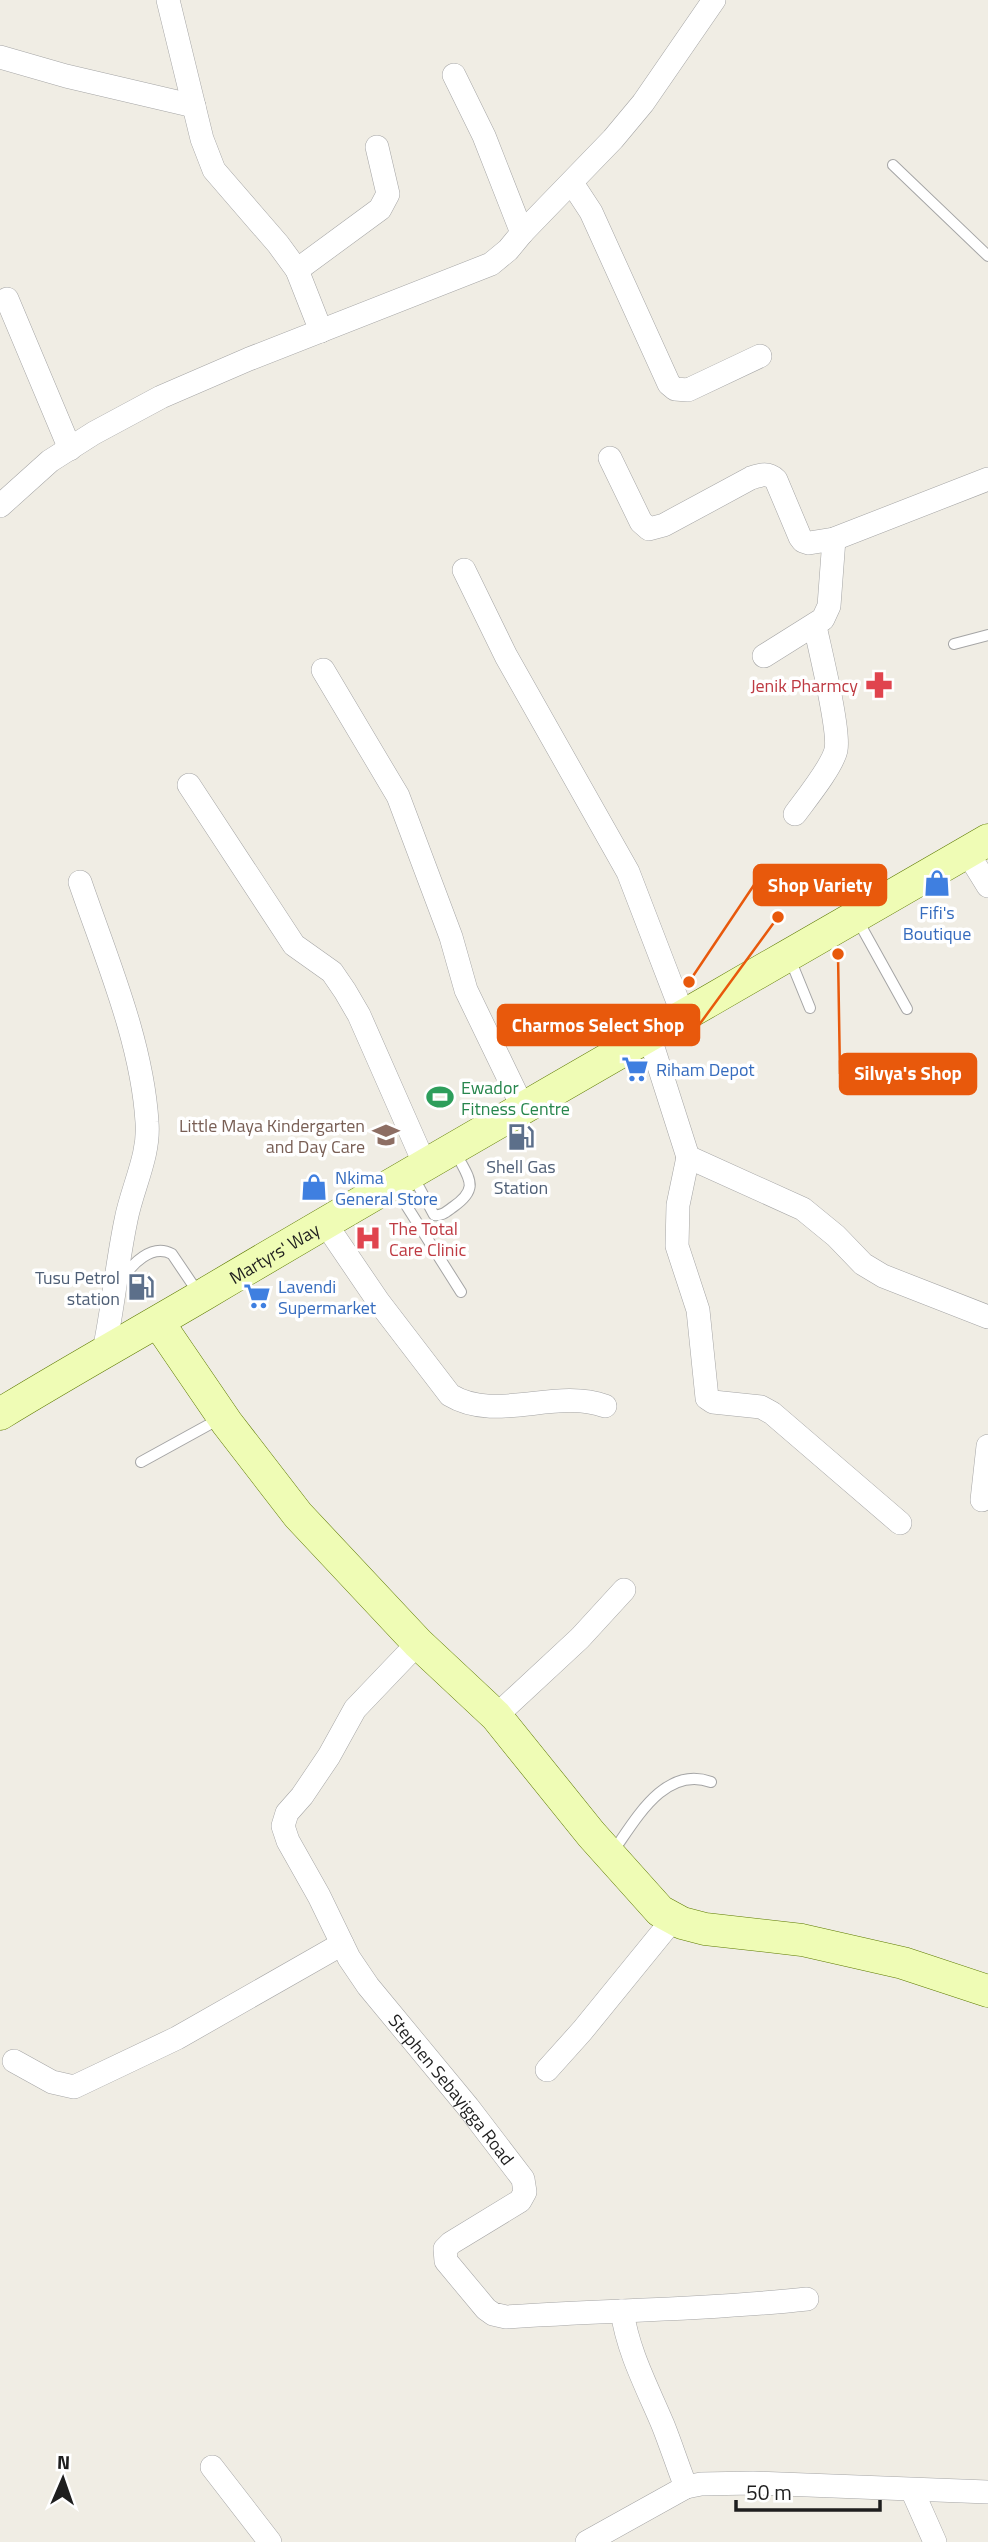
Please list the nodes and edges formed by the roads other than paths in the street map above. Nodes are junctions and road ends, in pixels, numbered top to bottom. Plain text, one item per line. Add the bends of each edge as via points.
1 (168, 0) edge
2 (714, 0) edge
3 (0, 57) edge
4 (454, 75) dead end
5 (194, 106) junction
6 (377, 147) dead end
7 (893, 164) dead end
8 (572, 183) junction
9 (522, 233) junction
10 (988, 256) edge
11 (297, 270) junction
12 (6, 299) dead end
13 (321, 331) junction
14 (760, 356) dead end
15 (70, 449) junction
16 (610, 458) dead end
17 (988, 479) edge
18 (2, 501) edge
19 (834, 539) junction
20 (464, 570) dead end
21 (815, 626) junction
22 (988, 635) edge
23 (954, 644) dead end
24 (764, 656) dead end
25 (323, 670) dead end
26 (189, 785) dead end
27 (795, 814) dead end
28 (978, 846) edge
29 (80, 882) dead end
30 (988, 886) edge
31 (855, 916) junction
32 (788, 955) junction
33 (810, 1008) dead end
34 (907, 1009) dead end
35 (683, 1015) junction
36 (649, 1035) junction
37 (523, 1108) junction
38 (454, 1148) junction
39 (688, 1157) junction
40 (410, 1174) junction
41 (325, 1223) junction
42 (461, 1292) dead end
43 (115, 1295) junction
44 (201, 1297) junction
45 (988, 1317) edge
46 (158, 1322) junction
47 (104, 1351) junction
48 (605, 1406) dead end
49 (0, 1415) edge
50 (223, 1417) junction
51 (988, 1446) edge
52 (141, 1462) dead end
53 (982, 1500) dead end
54 (900, 1523) dead end
55 (624, 1590) dead end
56 (418, 1643) junction
57 (496, 1716) junction
58 (711, 1782) dead end
59 (611, 1856) junction
60 (674, 1918) junction
61 (342, 1944) junction
62 (988, 1991) edge
63 (15, 2061) dead end
64 (547, 2070) dead end
65 (807, 2299) dead end
66 (622, 2311) junction
67 (212, 2468) dead end
68 (686, 2487) junction
69 (912, 2490) junction
70 (988, 2492) edge
71 (270, 2542) edge
72 (587, 2542) edge
73 (935, 2542) edge

1 - 5 street
2 - 8 street via 643,103
3 - 5 street
4 - 9 street
5 - 11 street via 214,170
6 - 11 street via 387,201
7 - 10 lane
8 - 9 street
8 - 14 street via 591,212 675,389 688,390
9 - 13 street via 491,264
11 - 13 street
12 - 15 street
13 - 15 street via 161,397
15 - 18 street
16 - 19 street via 641,522 649,529 765,474 776,480 803,541
17 - 19 street
19 - 21 street via 829,606
20 - 35 street via 628,872
21 - 24 street
21 - 27 street via 836,749
22 - 23 lane
25 - 37 street via 398,796 466,990
26 - 40 street via 294,945 332,972 359,1015
28 - 30 street
28 - 31 street, Martyrs' Way
29 - 43 street via 121,1000 148,1124 126,1219
31 - 32 street, Martyrs' Way
31 - 34 lane
32 - 33 lane
32 - 35 street, Martyrs' Way
35 - 36 street, Martyrs' Way
36 - 37 street, Martyrs' Way
36 - 39 street
37 - 38 street, Martyrs' Way
38 - 40 street, Martyrs' Way
38 - 40 lane via 470,1191 442,1215 434,1215
39 - 45 street via 803,1209 863,1264 883,1276
39 - 54 street via 678,1205 677,1246 698,1310 707,1398 772,1413
40 - 41 street, Martyrs' Way
40 - 42 lane
41 - 44 street, Martyrs' Way
41 - 48 street via 450,1395 480,1406 564,1401
43 - 44 lane via 133,1263 165,1250
43 - 47 street
44 - 46 street, Martyrs' Way
46 - 47 street, Martyrs' Way
46 - 50 street
47 - 49 street, Martyrs' Way
50 - 52 lane
50 - 56 street via 298,1515
51 - 53 street
55 - 57 street
56 - 57 street
56 - 61 street, Stephen Sebayigga Road via 355,1709 329,1756 284,1819 288,1841
57 - 59 street
58 - 59 lane via 687,1778 668,1785
59 - 60 street via 660,1911
60 - 62 street via 705,1929 802,1940 903,1963
60 - 64 street
61 - 63 street via 177,2038 74,2087 52,2082
61 - 66 street, Stephen Sebayigga Road via 368,1986 523,2179 525,2192 520,2201 451,2243 445,2249 446,2261 493,2314
65 - 66 street
66 - 68 street via 640,2376
67 - 71 street
68 - 69 street via 753,2483
68 - 72 street
69 - 70 street
69 - 73 street

